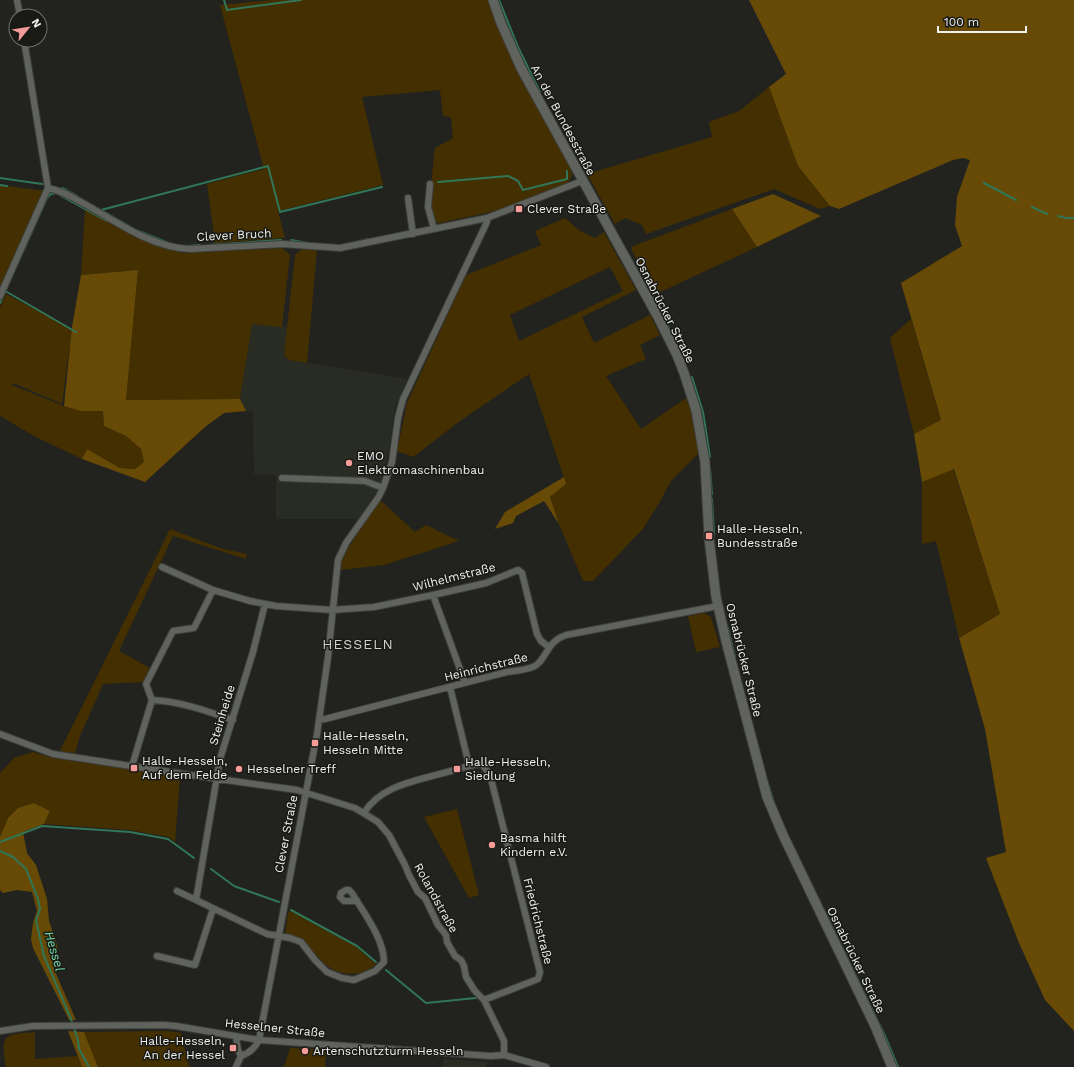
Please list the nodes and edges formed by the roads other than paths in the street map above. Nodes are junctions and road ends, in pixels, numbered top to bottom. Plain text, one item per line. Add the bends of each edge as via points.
1 (492, 0) edge
2 (25, 48) edge
3 (582, 181) junction
4 (430, 184) dead end
5 (48, 188) junction
6 (408, 198) dead end
7 (487, 218) junction
8 (434, 229) junction
9 (413, 234) junction
10 (619, 247) joint
11 (0, 296) edge
12 (282, 478) dead end
13 (383, 488) junction
14 (162, 567) dead end
15 (213, 590) junction
16 (433, 595) junction
17 (265, 604) junction
18 (718, 606) junction
19 (332, 610) junction
20 (549, 647) junction
21 (465, 683) junction
22 (450, 687) junction
23 (152, 700) junction
24 (233, 720) junction
25 (319, 720) junction
26 (0, 734) edge
27 (469, 765) junction
28 (132, 766) junction
29 (216, 779) junction
30 (306, 793) junction
31 (364, 813) junction
32 (177, 891) dead end
33 (196, 900) junction
34 (357, 901) dead end
35 (214, 909) junction
36 (278, 937) junction
37 (157, 956) dead end
38 (484, 1000) junction
39 (0, 1031) edge
40 (236, 1037) junction
41 (259, 1040) junction
42 (504, 1055) junction
43 (241, 1056) junction
44 (236, 1067) edge
45 (546, 1067) edge
46 (892, 1067) edge

1 - 3 main road, An der Bundesstraße via 521,68
2 - 5 street
3 - 7 street
3 - 10 main road, An der Bundesstraße
4 - 8 street via 428,207
5 - 9 street, Clever Bruch via 65,193 143,236 178,248 283,244 340,248
5 - 11 street
6 - 9 street
7 - 8 street, Clever Bruch
7 - 13 street, Clever Straße via 481,236 403,399 392,462
8 - 9 street, Clever Bruch
10 - 18 main road, Osnabrücker Straße via 677,355 696,410 705,462 711,560
12 - 13 street via 365,481
13 - 19 street, Clever Straße via 341,552
14 - 15 street
15 - 17 street
15 - 23 street via 194,628 173,632 146,684
16 - 19 street, Wilhelmstraße via 374,606
16 - 20 street, Wilhelmstraße via 486,582 518,570 522,573 537,634
16 - 21 street
17 - 19 street
17 - 24 street, Steinheide
18 - 20 street, Heinrichstraße via 566,634
18 - 46 main road, Osnabrücker Straße via 767,797 782,835 875,1026
19 - 25 street, Clever Straße
20 - 21 street, Heinrichstraße via 537,665
21 - 22 street, Heinrichstraße
22 - 25 street, Heinrichstraße
22 - 27 street
23 - 24 street via 161,700
23 - 28 street
24 - 29 street, Steinheide
25 - 30 street, Clever Straße
26 - 28 street, Rolandstraße via 54,754
27 - 31 street via 408,782 368,806
27 - 38 street, Friedrichstraße via 482,764 490,776 540,972 538,979
28 - 29 street, Rolandstraße
29 - 30 street, Rolandstraße
29 - 33 street, Steinheide
30 - 31 street, Rolandstraße via 356,808
30 - 36 street, Clever Straße
31 - 38 street, Rolandstraße via 387,831 418,892 425,898 455,956 461,960 466,976
32 - 33 street
33 - 35 street
34 - 36 street via 384,953 384,962 376,971 354,980 342,978 327,972 301,942
35 - 36 street
35 - 37 street via 195,965
36 - 41 street, Clever Straße
38 - 42 street, Rolandstraße via 504,1041
39 - 40 street, Hesselner Straße via 26,1027 176,1026
40 - 41 street, Hesselner Straße
40 - 43 street
41 - 42 street, Hesselner Straße
41 - 43 street via 249,1053
42 - 45 street, Hesselner Straße
43 - 44 street

